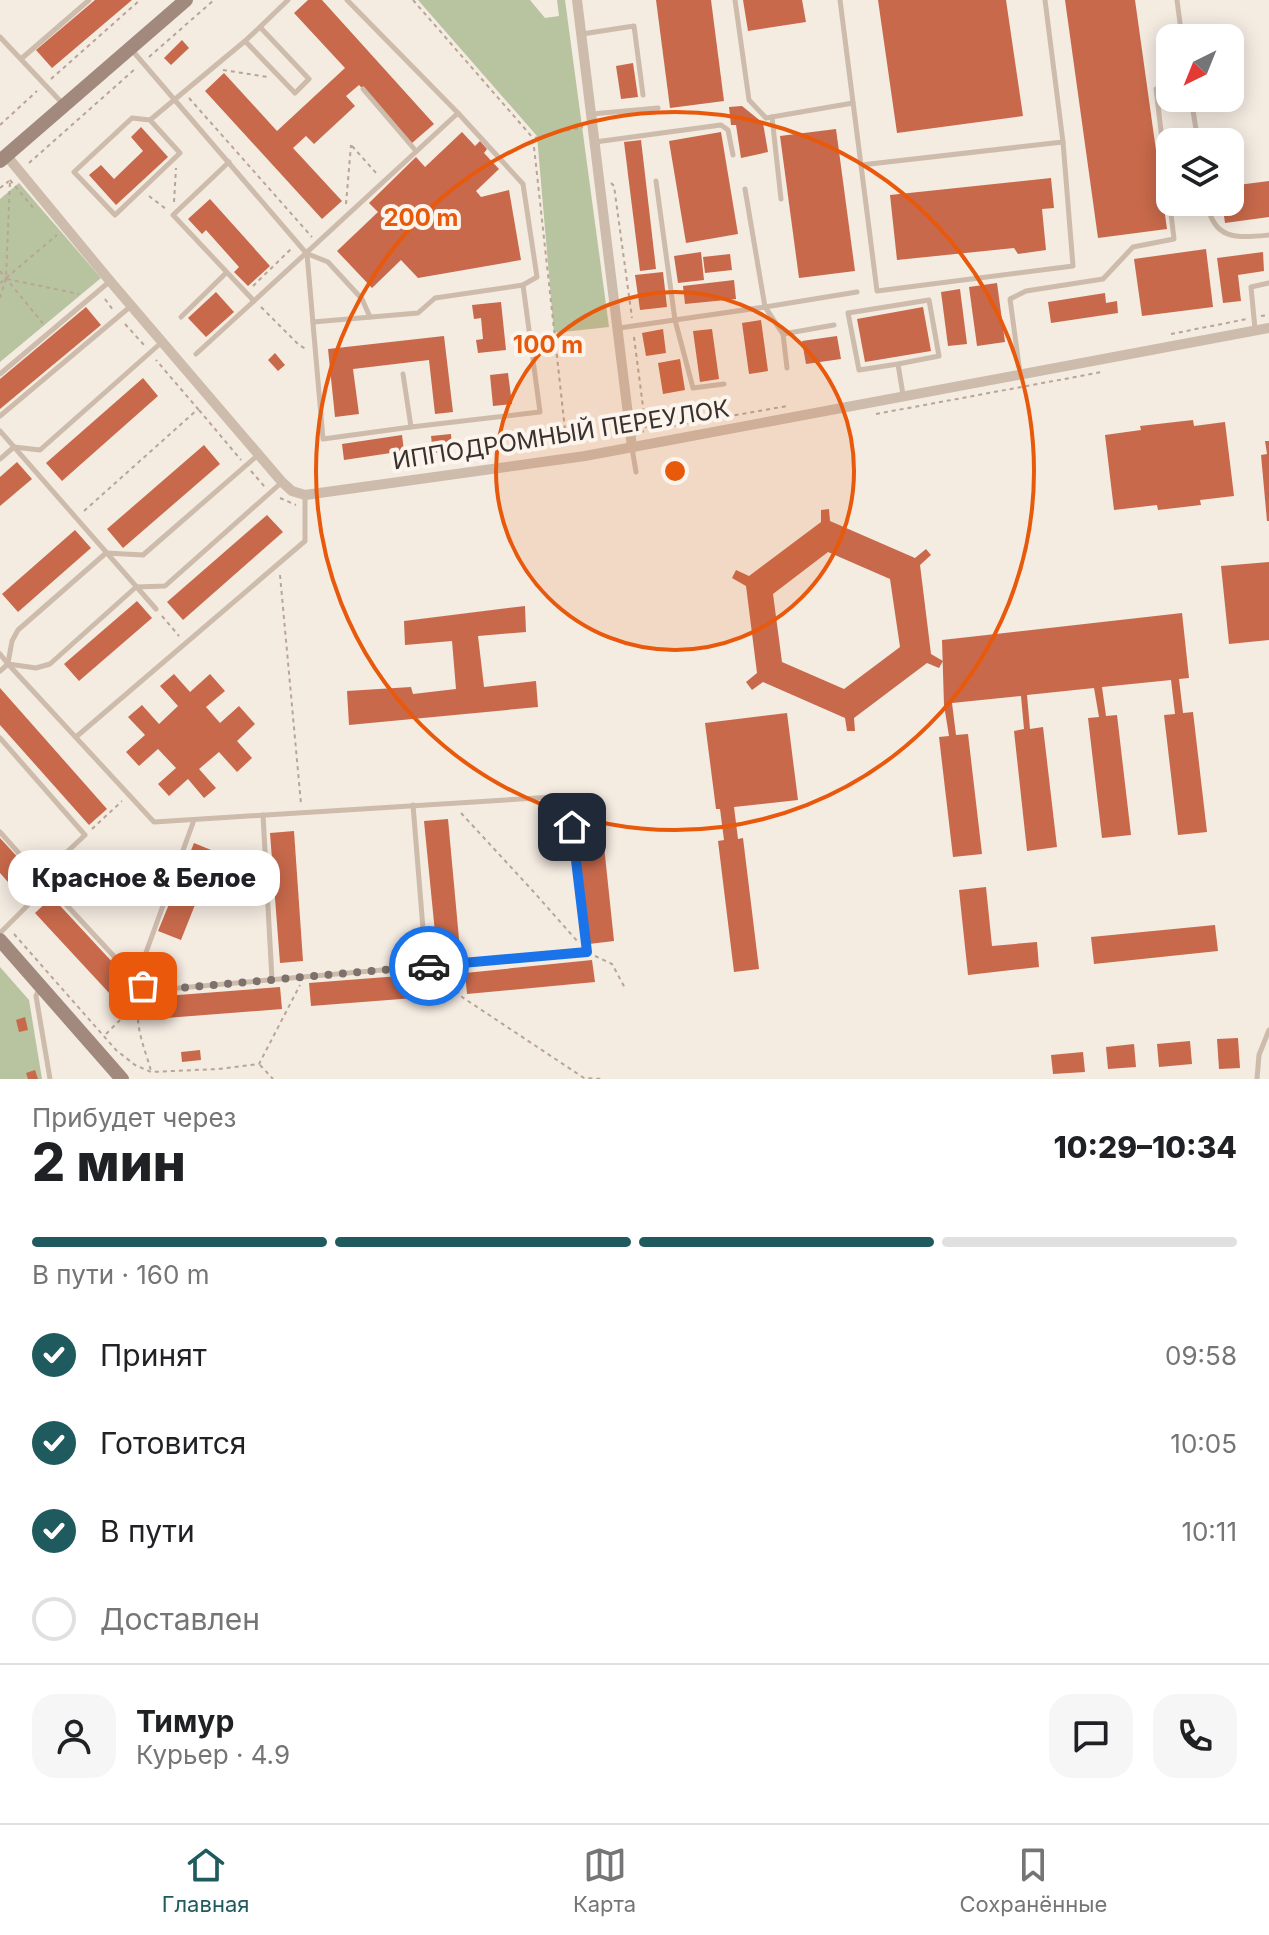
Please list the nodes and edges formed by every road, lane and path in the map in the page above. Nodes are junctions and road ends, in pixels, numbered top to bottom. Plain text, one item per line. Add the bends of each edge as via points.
1 (89, 0) edge
2 (140, 0) edge
3 (186, 0) edge
4 (214, 0) edge
5 (288, 0) edge
6 (347, 0) edge
7 (577, 0) edge
8 (735, 0) edge
9 (840, 0) edge
10 (1045, 0) edge
11 (1177, 0) edge
12 (1180, 24) edge
13 (260, 27) junction
14 (581, 34) junction
15 (0, 37) edge
16 (245, 41) junction
17 (130, 48) junction
18 (21, 59) junction
19 (143, 62) junction
20 (214, 69) junction
21 (282, 80) junction
22 (43, 85) junction
23 (363, 89) dead end
24 (184, 92) junction
25 (643, 95) dead end
26 (175, 99) junction
27 (853, 103) junction
28 (64, 106) junction
29 (658, 108) dead end
30 (1159, 112) edge
31 (458, 113) junction
32 (772, 117) junction
33 (150, 120) junction
34 (592, 120) junction
35 (0, 125) edge
36 (533, 138) dead end
37 (594, 142) junction
38 (1063, 142) junction
39 (416, 151) junction
40 (733, 155) dead end
41 (176, 157) junction
42 (3, 158) edge
43 (229, 162) junction
44 (861, 165) junction
45 (20, 171) junction
46 (384, 181) junction
47 (656, 181) dead end
48 (610, 182) dead end
49 (0, 188) edge
50 (745, 189) dead end
51 (142, 191) junction
52 (781, 199) dead end
53 (173, 215) junction
54 (1210, 216) edge
55 (344, 218) junction
56 (57, 235) dead end
57 (1269, 235) edge
58 (298, 243) junction
59 (318, 244) junction
60 (307, 254) junction
61 (0, 271) edge
62 (226, 273) junction
63 (6, 278) junction
64 (0, 283) edge
65 (1269, 283) edge
66 (106, 285) junction
67 (523, 285) junction
68 (857, 292) dead end
69 (246, 293) junction
70 (92, 296) junction
71 (0, 298) edge
72 (254, 301) junction
73 (131, 305) junction
74 (765, 307) junction
75 (119, 316) junction
76 (181, 317) dead end
77 (370, 317) junction
78 (675, 320) junction
79 (313, 322) junction
80 (834, 325) dead end
81 (633, 326) junction
82 (619, 328) junction
83 (1269, 328) edge
84 (1255, 330) junction
85 (50, 332) junction
86 (783, 334) junction
87 (162, 342) junction
88 (150, 353) junction
89 (196, 354) dead end
90 (315, 355) junction
91 (898, 364) junction
92 (787, 368) dead end
93 (0, 374) edge
94 (403, 374) dead end
95 (1020, 374) junction
96 (724, 384) dead end
97 (903, 396) junction
98 (0, 416) edge
99 (411, 427) junction
100 (0, 431) edge
101 (646, 431) dead end
102 (14, 447) junction
103 (632, 447) junction
104 (258, 455) junction
105 (0, 459) edge
106 (636, 472) dead end
107 (282, 482) junction
108 (305, 495) junction
109 (76, 519) junction
110 (106, 553) junction
111 (278, 564) junction
112 (136, 587) junction
113 (156, 609) joint
114 (185, 643) junction
115 (0, 654) edge
116 (8, 664) junction
117 (0, 671) edge
118 (76, 737) junction
119 (0, 738) edge
120 (129, 795) junction
121 (452, 803) junction
122 (413, 805) junction
123 (301, 813) junction
124 (263, 815) junction
125 (194, 820) junction
126 (0, 832) edge
127 (85, 835) junction
128 (48, 885) junction
129 (0, 933) edge
130 (4, 933) edge
131 (587, 952) junction
132 (449, 964) junction
133 (426, 966) junction
134 (304, 977) junction
135 (136, 980) junction
136 (272, 980) junction
137 (41, 986) junction
138 (625, 988) dead end
139 (147, 989) junction
140 (139, 1001) junction
141 (1269, 1030) edge
142 (104, 1036) junction
143 (259, 1064) junction
144 (151, 1072) junction
145 (117, 1073) edge
146 (50, 1079) edge
147 (136, 1079) edge
148 (273, 1079) edge
149 (603, 1079) edge
150 (1257, 1079) edge

1 - 18 lane
2 - 22 path
3 - 17 main road
4 - 19 path
5 - 13 lane
6 - 31 lane
7 - 14 street
8 - 32 lane via 749,100 766,118
9 - 27 lane
10 - 38 lane
11 - 12 lane
13 - 16 lane
13 - 21 lane via 309,79 295,93
14 - 25 lane via 634,26
14 - 34 street
15 - 18 lane
16 - 20 lane
16 - 21 lane
17 - 19 lane
17 - 28 main road
18 - 22 lane
19 - 26 lane
19 - 45 path
20 - 21 path
20 - 24 lane
22 - 28 lane
22 - 35 path
23 - 39 lane
24 - 26 lane
24 - 59 path
26 - 33 lane
26 - 43 lane
27 - 32 lane
27 - 44 lane
28 - 42 main road
29 - 34 lane
30 - 95 lane via 1174,239 1133,247 1103,279 1026,291 1010,299
31 - 39 lane
31 - 67 lane via 523,184 537,277
32 - 52 lane
33 - 41 lane via 180,153
33 - 51 lane via 132,118 74,172 115,215
34 - 36 path
34 - 37 street
37 - 40 lane via 721,125 728,130
37 - 82 street
38 - 44 lane
38 - 44 lane via 1073,266 877,291
39 - 46 lane
41 - 51 lane
41 - 53 path
42 - 45 street
43 - 53 lane
43 - 58 lane
45 - 66 street
46 - 55 lane
46 - 55 path via 351,145
47 - 78 lane
48 - 81 path
49 - 63 path via 10,180
50 - 74 lane
51 - 53 path
53 - 62 lane
54 - 57 lane via 1222,232 1239,238
55 - 59 lane
56 - 63 path
58 - 60 lane
58 - 69 path
59 - 60 lane
60 - 72 lane
60 - 77 lane via 328,262 362,299
60 - 79 lane
61 - 63 path
62 - 69 lane
62 - 76 lane
63 - 64 path
63 - 70 path
63 - 71 path
63 - 85 path
65 - 84 lane via 1251,287
66 - 70 lane
66 - 73 street
66 - 75 path via 106,301
67 - 77 lane via 435,298 418,313
67 - 99 lane via 540,412
68 - 74 lane
69 - 72 lane
70 - 85 lane
72 - 89 lane
72 - 90 path
73 - 75 lane
73 - 87 street
74 - 78 lane
74 - 86 lane
75 - 88 path
75 - 98 lane
77 - 79 lane
78 - 81 lane
78 - 96 lane via 693,388
79 - 90 lane
80 - 86 lane
81 - 82 lane
81 - 101 path
82 - 103 street
83 - 84 street, ИППОДРОМНЫЙ ПЕРЕУЛОК
84 - 95 street, ИППОДРОМНЫЙ ПЕРЕУЛОК
85 - 93 lane
86 - 92 lane
87 - 88 lane
87 - 104 street
88 - 102 lane via 40,450
88 - 109 path via 198,409
90 - 99 lane via 323,439
91 - 91 lane via 939,356 929,300 848,313 859,370
91 - 97 lane
94 - 99 lane
95 - 97 street, ИППОДРОМНЫЙ ПЕРЕУЛОК
97 - 103 street, ИППОДРОМНЫЙ ПЕРЕУЛОК
100 - 102 lane
102 - 105 lane
102 - 109 lane
103 - 106 lane
103 - 108 street, ИППОДРОМНЫЙ ПЕРЕУЛОК
104 - 107 street
104 - 110 lane via 143,555
107 - 108 street
107 - 112 lane via 165,586
108 - 111 lane via 305,541
109 - 110 lane
110 - 112 lane
110 - 116 lane via 18,630
111 - 114 lane
111 - 123 path
112 - 113 lane
112 - 116 lane via 50,664
113 - 114 path
114 - 118 lane
115 - 116 lane
116 - 117 lane
116 - 118 lane
118 - 120 lane
119 - 127 lane
120 - 125 lane via 154,822
120 - 127 path
121 - 122 lane
121 - 131 path
121 - 131 lane via 569,796
122 - 123 lane
122 - 133 lane
123 - 124 lane
124 - 125 lane
124 - 136 lane
125 - 135 lane
126 - 128 lane
127 - 128 lane via 50,868
128 - 130 lane
128 - 135 lane
129 - 130 lane
130 - 137 main road
130 - 142 path
131 - 132 lane
131 - 138 path via 612,964
132 - 133 lane
132 - 149 path via 462,997 584,1078
133 - 134 lane
134 - 136 lane
134 - 143 path
135 - 139 lane
136 - 139 lane
137 - 145 main road
137 - 146 lane via 36,996
139 - 140 path
140 - 142 path
140 - 144 path via 137,1020
141 - 150 lane
142 - 144 path via 135,1065
143 - 144 path
143 - 148 path
145 - 147 main road

